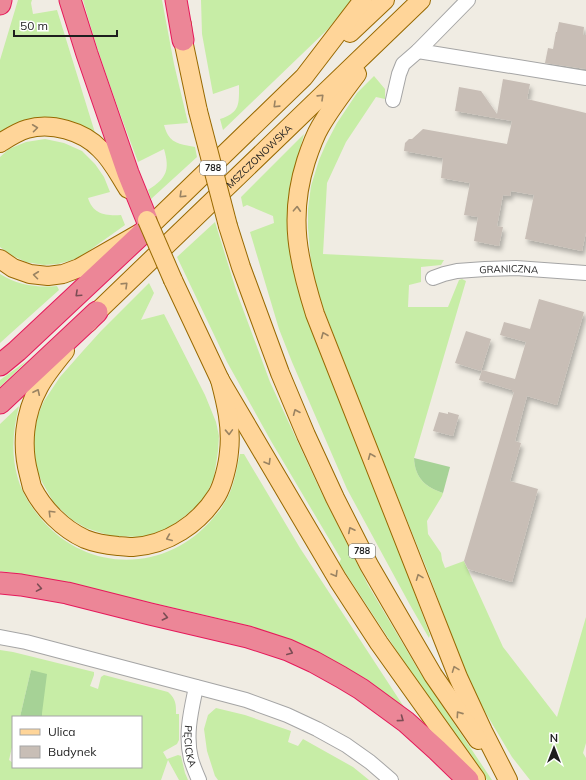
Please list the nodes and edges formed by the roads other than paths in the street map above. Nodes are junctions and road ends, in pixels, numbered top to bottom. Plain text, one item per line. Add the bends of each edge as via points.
1 (1, 0) edge
2 (70, 0) edge
3 (176, 0) edge
4 (181, 0) edge
5 (364, 0) edge
6 (384, 0) edge
7 (421, 0) edge
8 (468, 0) edge
9 (0, 4) edge
10 (402, 19) junction
11 (183, 40) junction
12 (418, 51) junction
13 (304, 78) junction
14 (586, 78) edge
15 (393, 100) dead end
16 (0, 143) edge
17 (126, 177) junction
18 (147, 224) junction
19 (0, 259) edge
20 (586, 272) edge
21 (433, 278) dead end
22 (97, 312) junction
23 (0, 364) edge
24 (220, 380) junction
25 (0, 403) edge
26 (0, 583) edge
27 (0, 637) edge
28 (196, 688) junction
29 (199, 780) edge
30 (391, 780) edge
31 (468, 780) edge
32 (477, 780) edge
33 (507, 780) edge

1 - 9 highway
2 - 17 highway
3 - 11 highway
4 - 11 main road
5 - 13 main road
6 - 13 main road
7 - 10 main road, MSZCZONOWSKA
8 - 12 street
22 -> 10 main road, MSZCZONOWSKA
33 -> 10 main road via 458,677 315,314 300,261 297,201 308,154 331,108
33 -> 11 main road, 788, bridge via 433,675 369,565 306,435 246,282 228,226 198,111
12 - 14 street
12 - 15 street via 403,64
13 -> 18 main road
16 -> 17 main road via 27,129 48,126 63,128 86,137 100,148
17 - 18 highway
18 -> 19 main road via 79,268 63,274 30,274
18 -> 23 highway via 17,351
18 - 24 main road, bridge
20 - 21 street, GRANICZNA via 485,269 457,271
24 -> 22 main road, MSZCZONOWSKA via 230,428 230,450 217,494 201,515 177,534 156,543 132,547 107,545 86,539 67,528 47,510 32,486 24,444 26,425 38,388
22 - 25 highway
24 -> 32 main road via 338,580 379,643
26 -> 31 highway via 67,593 248,637 288,650 361,689 406,722
27 - 28 street
28 - 29 street, PĘCICKA via 188,741 191,760
28 - 30 street via 246,700 317,729 346,745

